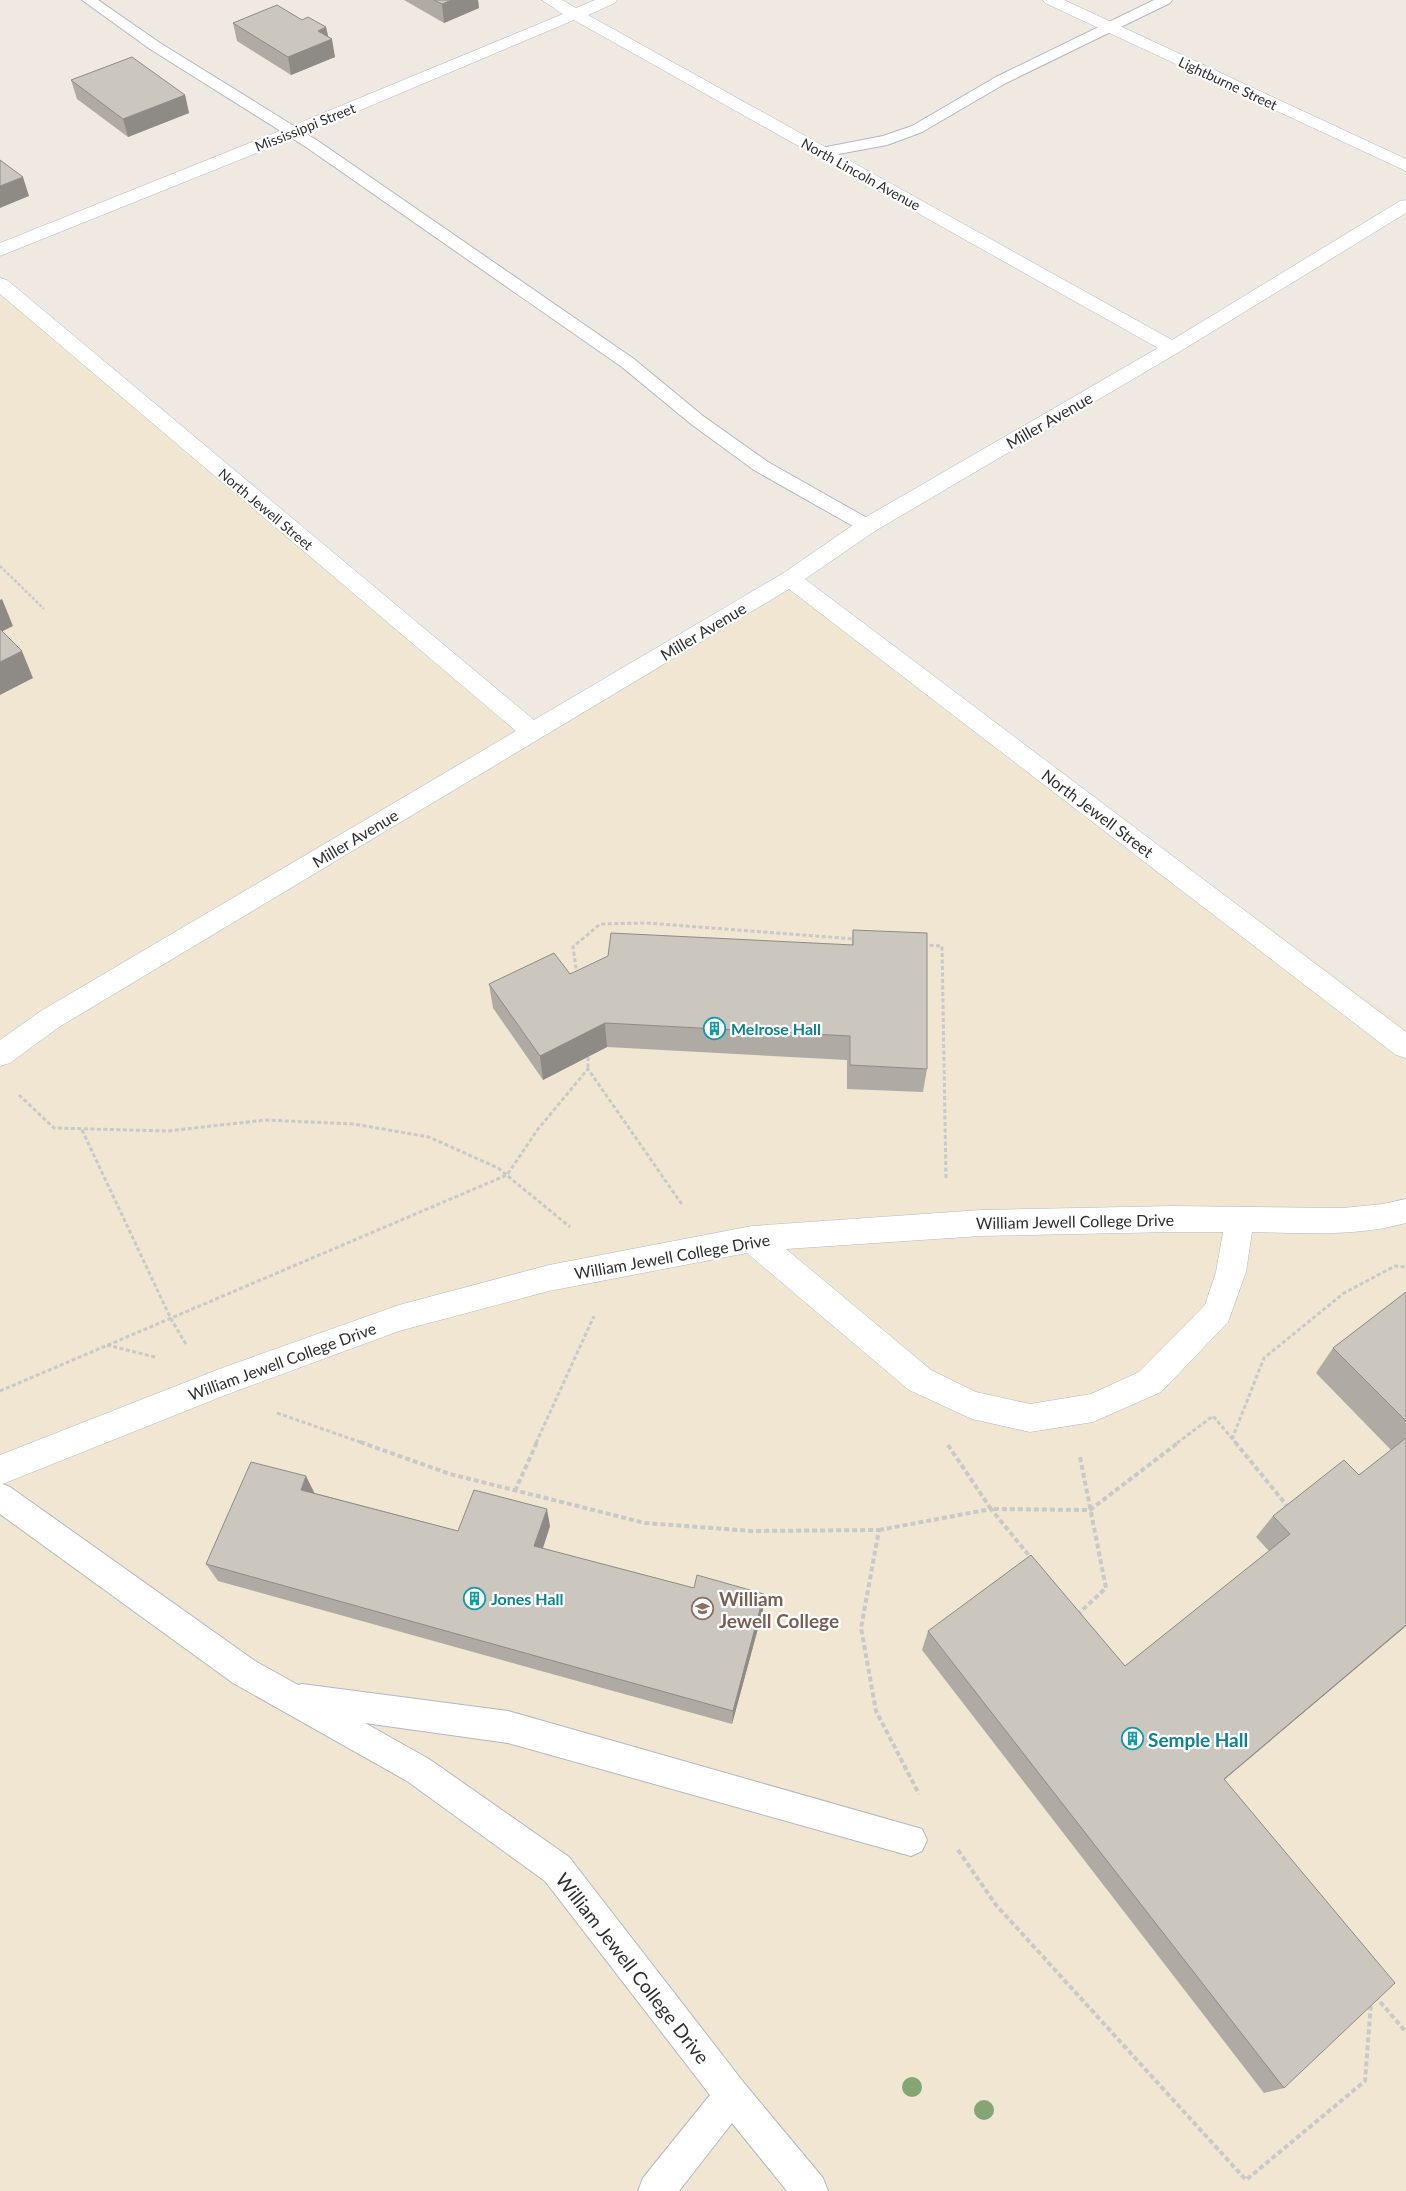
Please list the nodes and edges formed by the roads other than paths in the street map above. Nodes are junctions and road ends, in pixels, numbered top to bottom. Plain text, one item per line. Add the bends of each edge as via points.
1 (89, 0) edge
2 (550, 0) edge
3 (609, 0) edge
4 (1051, 0) edge
5 (1165, 0) edge
6 (575, 14) junction
7 (1111, 28) junction
8 (293, 132) junction
9 (822, 152) junction
10 (1406, 166) edge
11 (1406, 205) edge
12 (0, 250) edge
13 (0, 284) edge
14 (1172, 348) junction
15 (867, 526) junction
16 (790, 579) junction
17 (533, 732) junction
18 (1406, 1047) edge
19 (0, 1055) edge
20 (1406, 1211) edge
21 (1240, 1220) junction
22 (752, 1240) junction
23 (0, 1470) edge
24 (0, 1497) edge
25 (290, 1697) junction
26 (911, 1840) dead end
27 (732, 2095) junction
28 (656, 2191) edge
29 (810, 2191) edge

1 - 8 lane via 155,46
2 - 6 street, North Lincoln Avenue
3 - 6 street, Mississippi Street
4 - 7 street, Lightburne Street
5 - 7 lane
6 - 8 street, Mississippi Street
6 - 9 street, North Lincoln Avenue
7 - 9 lane via 1001,80 917,129 886,140
7 - 10 street, Lightburne Street
8 - 12 street, Mississippi Street
8 - 15 lane via 628,364 761,466
9 - 14 street, North Lincoln Avenue
11 - 14 street, Miller Avenue
13 - 17 street, North Jewell Street
14 - 15 street, Miller Avenue
15 - 16 street, Miller Avenue
16 - 17 street, Miller Avenue
16 - 18 street, North Jewell Street
17 - 19 street, Miller Avenue via 50,1019
20 - 21 street, William Jewell College Drive via 1383,1218 1343,1221
21 - 22 street, William Jewell College Drive via 981,1223
21 - 22 street via 1231,1272 1218,1313 1150,1382 1093,1408 1030,1418 972,1405 920,1380
22 - 23 street, William Jewell College Drive via 549,1278 400,1318 222,1382
24 - 25 lane, William Jewell College Drive via 244,1672
25 - 26 lane via 508,1727
25 - 27 lane, William Jewell College Drive via 418,1770 557,1869
27 - 28 lane
27 - 29 lane, William Jewell College Drive

